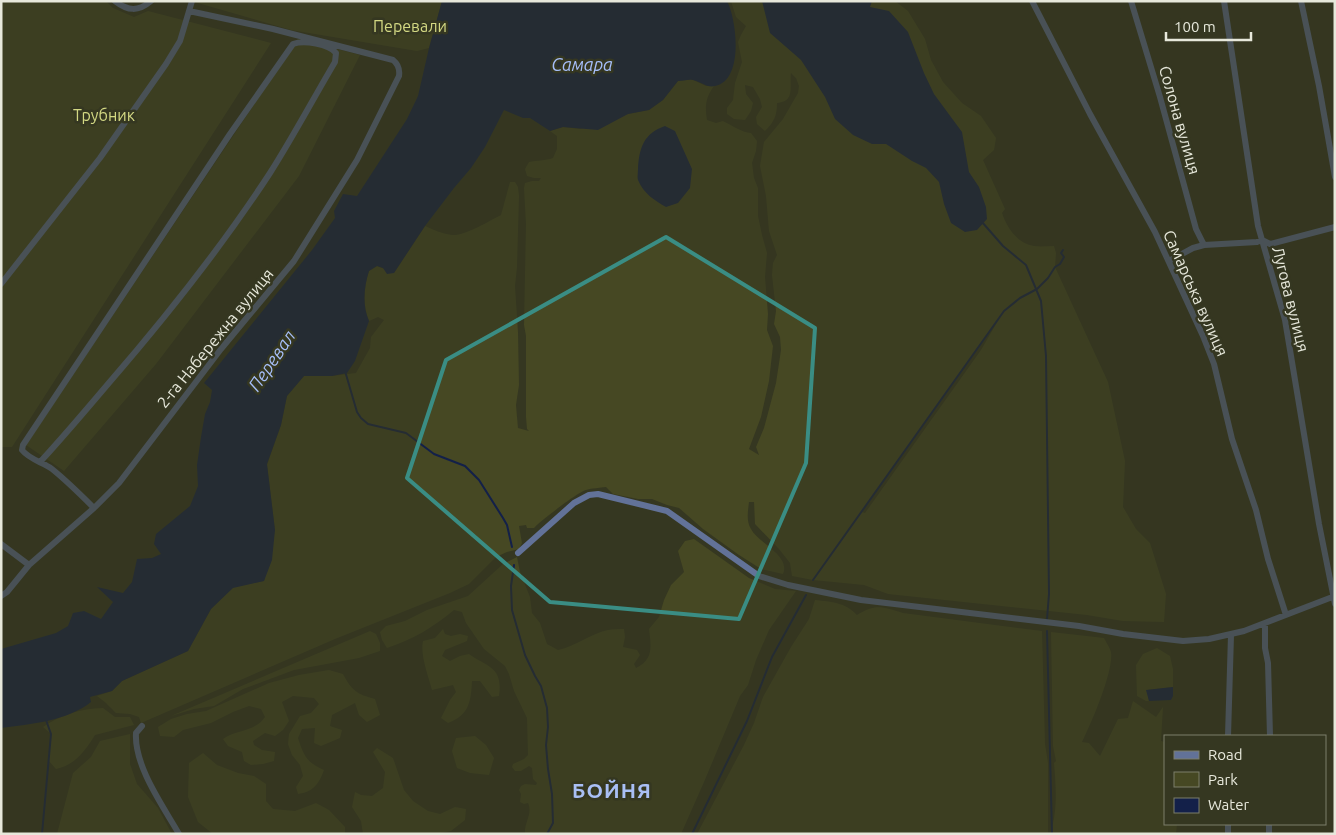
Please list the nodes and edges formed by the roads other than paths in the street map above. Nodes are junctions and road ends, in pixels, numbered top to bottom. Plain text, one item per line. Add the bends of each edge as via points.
1 (115, 1) edge
2 (151, 1) edge
3 (192, 1) edge
4 (1032, 1) edge
5 (1131, 1) edge
6 (1224, 1) edge
7 (1301, 1) edge
8 (189, 11) junction
9 (1335, 177) edge
10 (1335, 227) edge
11 (1262, 240) junction
12 (1204, 244) junction
13 (1169, 260) junction
14 (1, 284) edge
15 (41, 461) junction
16 (94, 508) junction
17 (1, 544) edge
18 (518, 553) dead end
19 (29, 565) junction
20 (1, 596) edge
21 (1335, 596) edge
22 (1335, 604) edge
23 (1286, 615) junction
24 (1265, 623) junction
25 (1231, 635) junction
26 (142, 726) dead end
27 (1228, 735) edge
28 (1270, 735) edge
29 (179, 834) edge

1 - 2 street via 137,10
3 - 8 street
4 - 13 street, Самарська вулиця
5 - 12 street, Солона вулиця via 1196,229
6 - 11 street, Лугова вулиця
7 - 9 street
8 - 14 street via 180,41 139,103
8 - 16 street, 2-га Набережна вулиця via 393,60 400,70 399,76 368,140 294,261 221,349 119,483
10 - 11 street via 1270,244
11 - 12 street
11 - 21 street, Лугова вулиця via 1286,320 1319,524
12 - 13 street
13 - 23 street, Самарська вулиця via 1214,364 1232,439
15 - 15 street via 28,456 22,450 23,445 293,44 305,42 333,50 335,62 298,127 214,255
15 - 16 street
16 - 19 street, 2-га Набережна вулиця
17 - 19 street
18 - 25 street via 574,503 598,494 667,511 747,570 788,585 861,600 1183,641
19 - 20 street, 2-га Набережна вулиця
21 - 22 street, Лугова вулиця
21 - 23 street
23 - 24 street
24 - 25 street
24 - 28 street
25 - 27 street
26 - 29 street via 136,732 138,753 150,784

